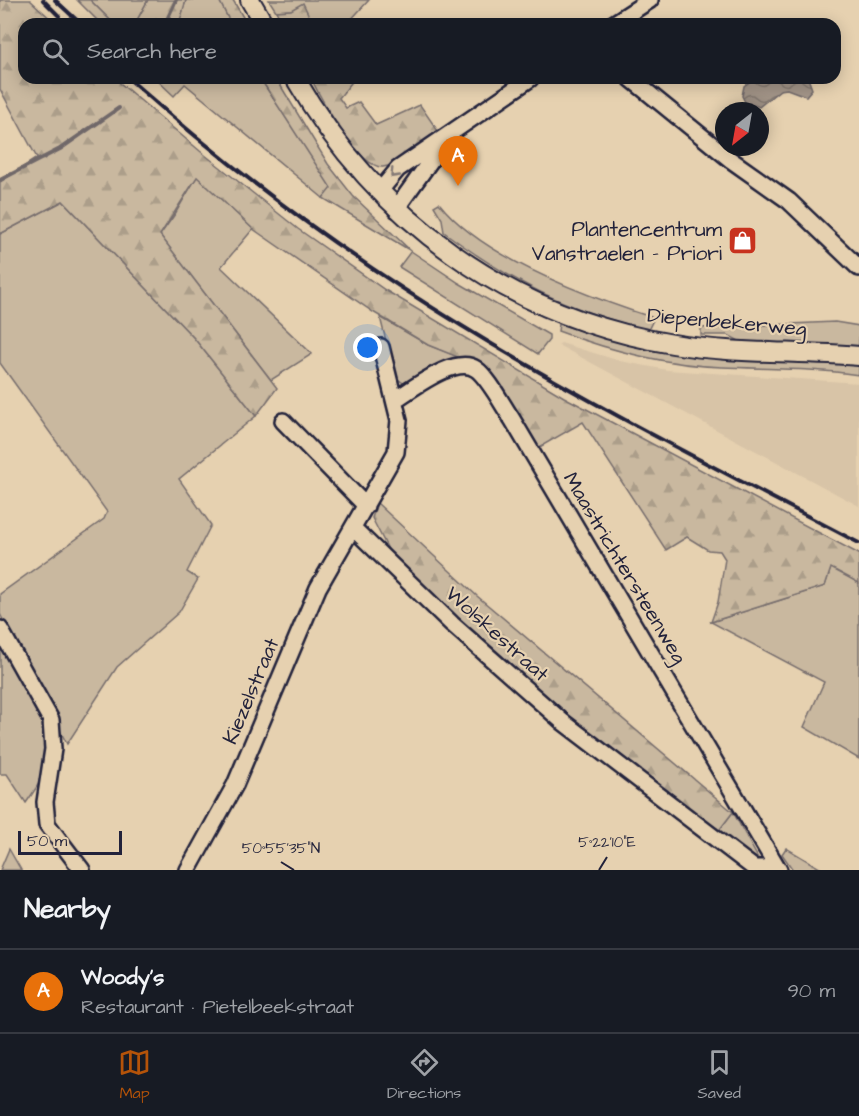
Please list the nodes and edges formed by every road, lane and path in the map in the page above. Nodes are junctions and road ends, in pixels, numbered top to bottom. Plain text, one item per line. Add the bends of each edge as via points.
1 (250, 0) edge
2 (650, 0) edge
3 (260, 18) edge
4 (622, 18) edge
5 (299, 84) edge
6 (523, 84) edge
7 (637, 84) edge
8 (448, 137) junction
9 (379, 192) junction
10 (396, 209) junction
11 (859, 268) edge
12 (381, 347) dead end
13 (859, 356) edge
14 (396, 399) junction
15 (283, 421) dead end
16 (366, 506) junction
17 (354, 529) junction
18 (0, 629) edge
19 (778, 869) edge
20 (82, 870) edge
21 (188, 870) edge

1 - 3 main road
2 - 4 street
5 - 9 main road, Diepenbekerweg via 351,162
6 - 8 street
7 - 11 street via 789,201
8 -> 9 street via 398,169
8 - 10 street
9 - 10 main road, Diepenbekerweg
10 - 13 main road, Diepenbekerweg via 438,244 490,278 524,297 605,329 676,344
12 - 14 street
14 - 16 street via 398,446
14 - 19 street, Maastrichtersteenweg via 454,365 466,364 477,369 512,419
15 - 16 street
16 - 17 street
17 - 19 street, Wolskestraat via 452,624 563,722 754,868
17 - 21 street, Kiezelstraat via 318,588 235,786
18 - 20 street via 51,720 53,749 45,802 47,824

